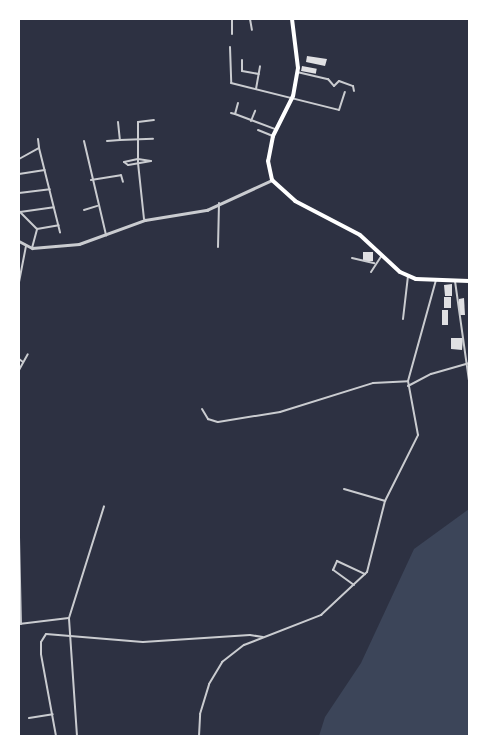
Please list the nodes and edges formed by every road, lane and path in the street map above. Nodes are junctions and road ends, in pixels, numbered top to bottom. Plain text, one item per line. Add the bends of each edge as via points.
1 (232, 19) edge
2 (250, 19) edge
3 (292, 19) edge
4 (252, 30) dead end
5 (232, 34) dead end
6 (230, 47) dead end
7 (242, 60) dead end
8 (260, 66) dead end
9 (297, 72) junction
10 (259, 74) junction
11 (256, 89) junction
12 (354, 90) dead end
13 (345, 92) dead end
14 (293, 96) junction
15 (238, 103) dead end
16 (255, 111) dead end
17 (230, 113) dead end
18 (235, 114) junction
19 (154, 120) dead end
20 (251, 121) junction
21 (118, 122) dead end
22 (275, 129) junction
23 (258, 130) dead end
24 (273, 136) junction
25 (38, 139) dead end
26 (138, 139) junction
27 (153, 139) dead end
28 (120, 140) junction
29 (107, 141) dead end
30 (84, 142) dead end
31 (39, 148) junction
32 (19, 159) edge
33 (138, 159) junction
34 (138, 163) junction
35 (45, 170) junction
36 (19, 174) edge
37 (91, 180) junction
38 (272, 180) junction
39 (123, 182) dead end
40 (50, 189) junction
41 (19, 193) edge
42 (219, 204) junction
43 (96, 206) junction
44 (54, 207) junction
45 (84, 210) dead end
46 (19, 211) edge
47 (144, 220) junction
48 (59, 225) junction
49 (36, 229) junction
50 (60, 232) dead end
51 (106, 235) junction
52 (19, 241) edge
53 (26, 247) junction
54 (218, 247) dead end
55 (32, 248) junction
56 (382, 255) junction
57 (352, 258) dead end
58 (374, 263) junction
59 (371, 272) dead end
60 (408, 276) junction
61 (436, 280) junction
62 (455, 280) junction
63 (469, 281) edge
64 (19, 282) edge
65 (403, 320) dead end
66 (28, 354) dead end
67 (19, 359) edge
68 (23, 362) junction
69 (469, 363) edge
70 (465, 364) junction
71 (19, 370) edge
72 (469, 380) edge
73 (408, 381) junction
74 (408, 386) junction
75 (202, 409) dead end
76 (344, 489) dead end
77 (386, 501) junction
78 (104, 506) dead end
79 (19, 537) edge
80 (19, 550) edge
81 (20, 574) edge
82 (364, 574) junction
83 (354, 585) junction
84 (20, 597) edge
85 (70, 618) junction
86 (20, 624) edge
87 (70, 634) junction
88 (263, 638) junction
89 (53, 714) junction
90 (29, 718) dead end
91 (56, 736) edge
92 (77, 736) edge
93 (199, 736) edge

1 - 5 street
2 - 4 street
3 - 9 highway
6 - 11 street via 230,82
7 - 10 street via 243,71
8 - 10 street
9 - 12 street via 328,79 334,86 338,81
9 - 14 highway
10 - 11 street
11 - 14 street
13 - 14 street via 340,110
14 - 22 highway
15 - 18 street
16 - 20 street
17 - 18 street
18 - 20 street
19 - 26 street via 138,121
20 - 22 street
21 - 28 street
22 - 24 highway
23 - 24 street
24 - 38 highway via 268,161
25 - 31 street
26 - 27 street
26 - 28 street
26 - 33 street
28 - 29 street
30 - 37 street
31 - 32 street
31 - 35 street
33 - 34 street
33 - 34 street via 151,160
33 - 34 street via 124,162 126,165
34 - 47 street
35 - 36 street
35 - 40 street
37 - 39 street via 121,176
37 - 43 street
38 - 42 street
38 - 56 highway via 286,195 360,235
40 - 41 street
40 - 44 street
42 - 47 street via 204,211
42 - 54 street
43 - 45 street
43 - 51 street
44 - 46 street
44 - 48 street
46 - 49 street
47 - 51 street
48 - 49 street
48 - 50 street
49 - 55 street
51 - 55 street via 79,244
52 - 53 street
53 - 55 street
53 - 64 street
56 - 58 street
56 - 60 highway
57 - 58 street
58 - 59 street
60 - 61 highway
60 - 65 street
61 - 62 highway
61 - 73 street
62 - 63 highway
62 - 70 street
66 - 68 street
67 - 68 street
68 - 71 street
69 - 70 street
70 - 72 street
70 - 74 street via 431,374
73 - 74 street
73 - 75 street via 373,383 280,412 218,422 208,419
74 - 77 street via 418,435
76 - 77 street
77 - 82 street
78 - 85 street
79 - 80 street
80 - 81 street
81 - 84 street
82 - 83 street
82 - 83 street via 337,561 333,570
83 - 88 street via 321,616
84 - 86 street
85 - 86 street
85 - 87 street
87 - 88 street via 143,642 250,635
87 - 89 street via 49,633 41,642
87 - 92 street
88 - 93 street via 234,651 214,674 200,714
89 - 90 street
89 - 91 street

